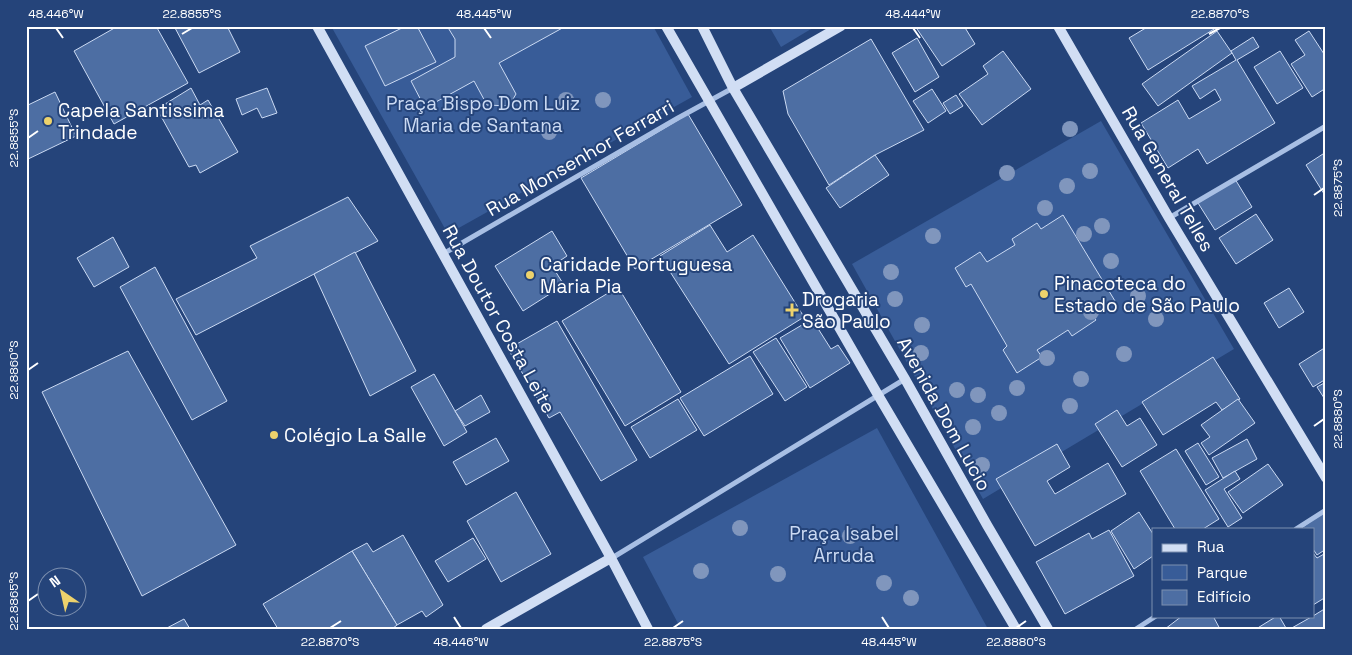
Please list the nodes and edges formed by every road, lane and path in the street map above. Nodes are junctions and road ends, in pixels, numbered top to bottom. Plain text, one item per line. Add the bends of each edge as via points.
1 (317, 26) edge
2 (666, 26) edge
3 (702, 26) edge
4 (841, 26) edge
5 (1058, 26) edge
6 (733, 88) junction
7 (708, 102) junction
8 (1326, 126) edge
9 (1169, 218) junction
10 (443, 254) junction
11 (905, 379) junction
12 (878, 395) junction
13 (1326, 478) edge
14 (1326, 510) edge
15 (1298, 528) edge
16 (611, 558) junction
17 (1153, 618) edge
18 (486, 629) edge
19 (648, 629) edge
20 (1016, 629) edge
21 (1048, 629) edge
22 (1136, 629) edge

1 - 10 street, Rua Doutor Costa Leite
2 - 7 street
3 - 6 street, Avenida Dom Lucio
4 - 6 street
5 - 9 street, Rua General Telles
6 - 7 street, Rua Monsenhor Ferrarri
6 - 11 street, Avenida Dom Lucio
7 - 10 street, Rua Monsenhor Ferrarri
7 - 12 street
8 - 9 street
9 - 13 street, Rua General Telles
10 - 16 street, Rua Doutor Costa Leite
11 - 12 street
11 - 21 street, Avenida Dom Lucio
12 - 16 street
12 - 20 street
14 - 15 street
16 - 18 street
16 - 19 street, Rua Doutor Costa Leite
17 - 22 street

